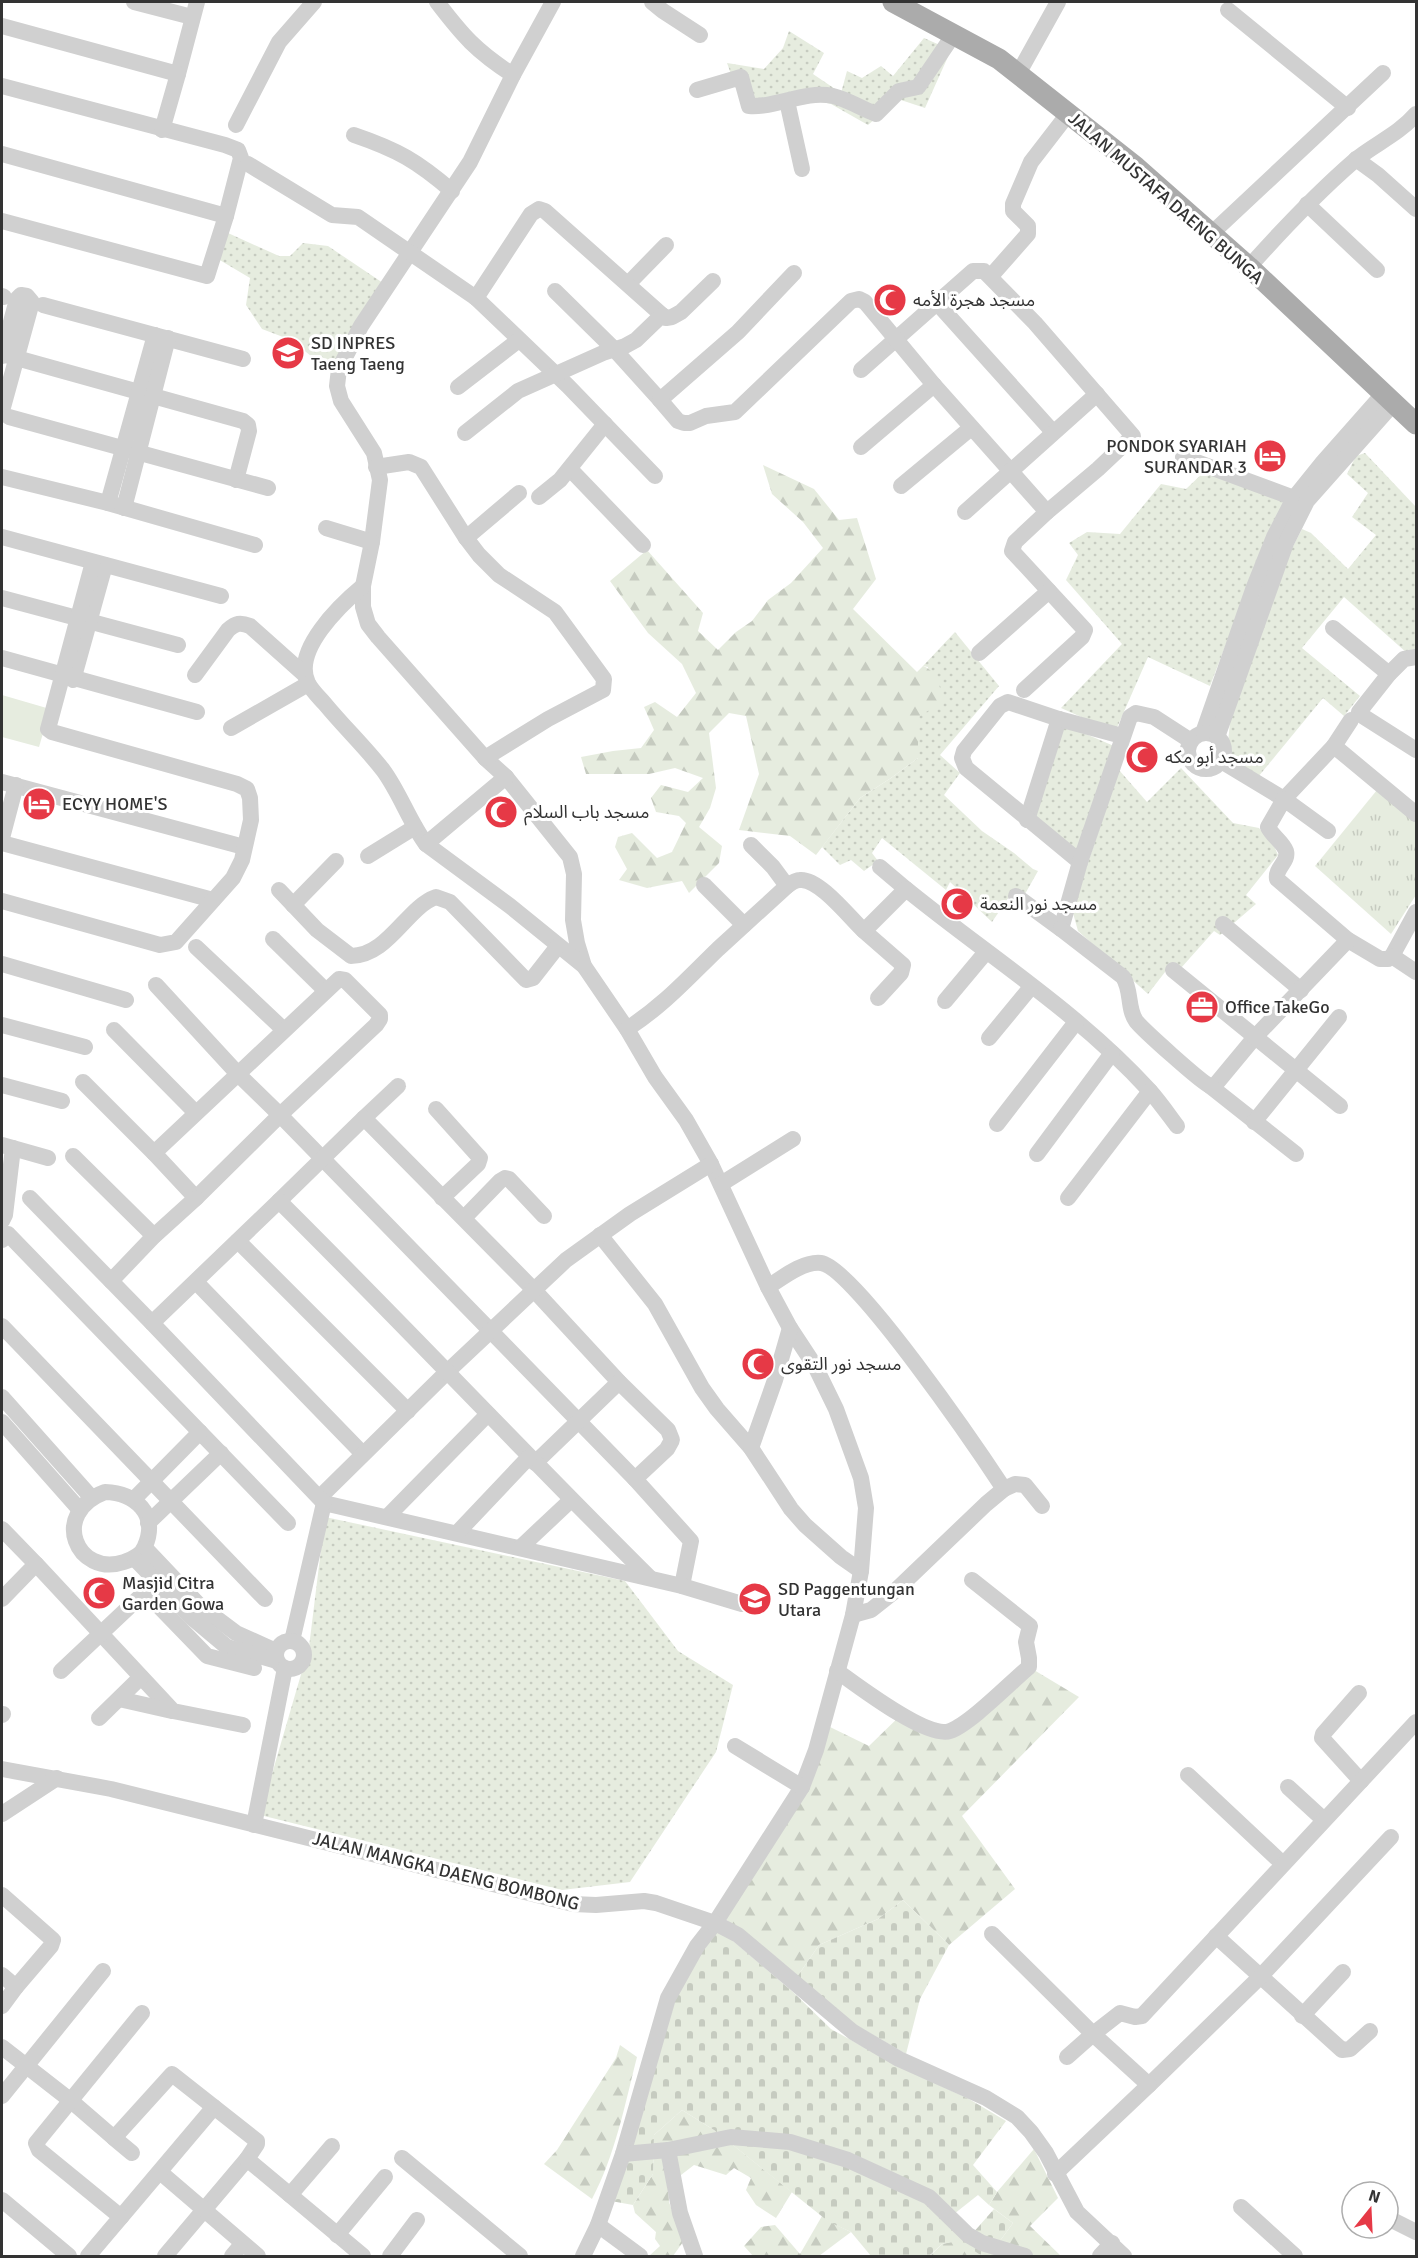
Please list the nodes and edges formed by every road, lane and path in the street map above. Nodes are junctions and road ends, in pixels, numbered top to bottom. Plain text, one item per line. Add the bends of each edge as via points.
1 (134, 2) edge
2 (314, 2) edge
3 (436, 2) edge
4 (553, 2) edge
5 (652, 2) edge
6 (893, 2) edge
7 (1058, 2) edge
8 (195, 10) edge
9 (1228, 10) dead end
10 (2, 26) edge
11 (954, 34) junction
12 (700, 35) dead end
13 (1383, 73) dead end
14 (178, 74) junction
15 (1018, 74) junction
16 (513, 75) junction
17 (2, 86) edge
18 (697, 90) dead end
19 (786, 101) junction
20 (1348, 108) junction
21 (1068, 114) junction
22 (1416, 114) edge
23 (236, 125) dead end
24 (162, 130) junction
25 (354, 135) dead end
26 (2, 154) edge
27 (1356, 159) junction
28 (248, 164) dead end
29 (802, 169) dead end
30 (452, 191) junction
31 (1307, 204) junction
32 (1416, 210) edge
33 (226, 216) junction
34 (2, 221) edge
35 (1211, 234) junction
36 (666, 245) dead end
37 (410, 253) junction
38 (1249, 267) junction
39 (1377, 270) dead end
40 (794, 273) dead end
41 (990, 276) junction
42 (713, 281) dead end
43 (628, 284) junction
44 (555, 291) dead end
45 (476, 298) junction
46 (937, 303) junction
47 (43, 305) dead end
48 (662, 315) junction
49 (162, 336) junction
50 (894, 339) junction
51 (519, 340) junction
52 (614, 349) junction
53 (243, 359) dead end
54 (7, 361) edge
55 (861, 370) dead end
56 (556, 375) junction
57 (934, 386) junction
58 (458, 387) dead end
59 (146, 393) junction
60 (1097, 394) junction
61 (1389, 398) junction
62 (660, 400) junction
63 (5, 414) edge
64 (605, 424) junction
65 (1366, 424) junction
66 (1416, 424) edge
67 (971, 429) junction
68 (1053, 432) junction
69 (465, 434) dead end
70 (861, 447) dead end
71 (130, 451) junction
72 (1183, 457) dead end
73 (376, 466) junction
74 (570, 469) junction
75 (1010, 470) junction
76 (656, 476) dead end
77 (2, 477) edge
78 (236, 480) junction
79 (901, 486) dead end
80 (268, 488) dead end
81 (519, 493) dead end
82 (539, 497) dead end
83 (1294, 498) junction
84 (116, 506) junction
85 (965, 512) dead end
86 (1047, 512) junction
87 (326, 528) dead end
88 (2, 537) edge
89 (466, 538) junction
90 (372, 542) junction
91 (255, 545) dead end
92 (643, 545) dead end
93 (99, 564) junction
94 (363, 586) junction
95 (1049, 591) junction
96 (221, 596) dead end
97 (2, 598) edge
98 (84, 619) junction
99 (1333, 628) dead end
100 (178, 645) dead end
101 (979, 653) dead end
102 (1416, 657) edge
103 (2, 658) edge
104 (1389, 674) junction
105 (195, 675) dead end
106 (68, 678) junction
107 (307, 680) junction
108 (1024, 690) dead end
109 (197, 712) dead end
110 (1059, 719) junction
111 (1351, 720) dead end
112 (231, 728) dead end
113 (1122, 736) junction
114 (1204, 738) junction
115 (1334, 746) junction
116 (1416, 750) edge
117 (485, 758) junction
118 (1221, 761) junction
119 (506, 777) junction
120 (8, 783) edge
121 (1284, 799) junction
122 (2, 804) edge
123 (1416, 814) edge
124 (1028, 820) junction
125 (415, 827) junction
126 (1328, 831) dead end
127 (2, 838) edge
128 (2, 843) edge
129 (426, 844) junction
130 (750, 845) dead end
131 (244, 848) junction
132 (368, 856) dead end
133 (336, 861) dead end
134 (1080, 862) junction
135 (880, 867) dead end
136 (704, 885) dead end
137 (787, 886) junction
138 (906, 889) junction
139 (279, 890) dead end
140 (1016, 896) dead end
141 (213, 900) junction
142 (2, 901) edge
143 (293, 905) junction
144 (1416, 912) edge
145 (1222, 924) dead end
146 (744, 925) junction
147 (1061, 929) junction
148 (864, 931) junction
149 (273, 939) dead end
150 (1348, 940) junction
151 (558, 946) junction
152 (196, 947) dead end
153 (986, 952) junction
154 (1392, 956) junction
155 (2, 964) edge
156 (584, 966) junction
157 (1173, 970) dead end
158 (1416, 972) edge
159 (156, 985) dead end
160 (1031, 987) junction
161 (325, 990) junction
162 (1301, 990) junction
163 (878, 998) dead end
164 (126, 1000) dead end
165 (945, 1001) dead end
166 (1339, 1017) dead end
167 (1076, 1022) junction
168 (2, 1025) edge
169 (627, 1029) junction
170 (114, 1030) dead end
171 (284, 1030) junction
172 (989, 1038) dead end
173 (1255, 1038) junction
174 (85, 1047) dead end
175 (1112, 1053) junction
176 (1295, 1070) junction
177 (238, 1074) junction
178 (83, 1082) dead end
179 (2, 1085) edge
180 (398, 1086) dead end
181 (1210, 1086) junction
182 (1150, 1091) junction
183 (62, 1101) dead end
184 (1340, 1106) dead end
185 (436, 1109) dead end
186 (196, 1113) junction
187 (280, 1115) junction
188 (364, 1118) junction
189 (1254, 1122) junction
190 (997, 1125) dead end
191 (1177, 1126) dead end
192 (793, 1139) dead end
193 (7, 1147) edge
194 (154, 1153) junction
195 (1037, 1154) dead end
196 (1296, 1154) dead end
197 (73, 1156) dead end
198 (48, 1158) dead end
199 (322, 1159) junction
200 (711, 1164) junction
201 (721, 1184) junction
202 (30, 1198) dead end
203 (196, 1198) junction
204 (442, 1198) junction
205 (1068, 1198) dead end
206 (279, 1201) junction
207 (544, 1216) dead end
208 (464, 1218) junction
209 (2, 1221) edge
210 (600, 1235) junction
211 (154, 1236) junction
212 (2, 1240) edge
213 (238, 1241) junction
214 (111, 1281) junction
215 (196, 1282) junction
216 (768, 1287) junction
217 (533, 1289) junction
218 (152, 1323) junction
219 (2, 1326) edge
220 (790, 1328) junction
221 (490, 1332) junction
222 (447, 1372) junction
223 (619, 1382) junction
224 (2, 1396) edge
225 (408, 1411) junction
226 (488, 1414) junction
227 (2, 1422) edge
228 (578, 1422) junction
229 (200, 1432) junction
230 (751, 1448) junction
231 (221, 1453) junction
232 (363, 1454) junction
233 (532, 1460) junction
234 (635, 1479) junction
235 (152, 1480) junction
236 (1004, 1489) junction
237 (91, 1497) junction
238 (134, 1498) junction
239 (322, 1500) junction
240 (571, 1500) junction
241 (172, 1501) junction
242 (1042, 1506) dead end
243 (79, 1509) junction
244 (387, 1517) junction
245 (288, 1522) dead end
246 (148, 1523) junction
247 (2, 1529) edge
248 (458, 1532) junction
249 (521, 1547) junction
250 (140, 1554) junction
251 (36, 1564) junction
252 (861, 1571) junction
253 (650, 1578) junction
254 (972, 1580) dead end
255 (682, 1586) junction
256 (2, 1599) edge
257 (265, 1599) dead end
258 (742, 1604) dead end
259 (853, 1615) junction
260 (99, 1634) junction
261 (292, 1641) junction
262 (280, 1660) junction
263 (254, 1668) dead end
264 (61, 1671) dead end
265 (837, 1671) junction
266 (141, 1677) junction
267 (1359, 1693) dead end
268 (119, 1698) junction
269 (173, 1711) junction
270 (99, 1718) dead end
271 (1416, 1722) edge
272 (243, 1725) dead end
273 (735, 1746) dead end
274 (2, 1769) edge
275 (1188, 1774) dead end
276 (57, 1778) junction
277 (1360, 1781) junction
278 (802, 1787) junction
279 (1288, 1787) dead end
280 (2, 1814) edge
281 (1324, 1820) junction
282 (254, 1825) junction
283 (1391, 1837) dead end
284 (1283, 1864) junction
285 (2, 1895) edge
286 (715, 1923) junction
287 (992, 1934) dead end
288 (1216, 1936) junction
289 (103, 1971) dead end
290 (1343, 1972) dead end
291 (2, 1975) edge
292 (1260, 1977) junction
293 (16, 1987) junction
294 (2, 2006) edge
295 (141, 2013) dead end
296 (1302, 2016) junction
297 (1370, 2031) dead end
298 (1093, 2034) junction
299 (2, 2047) edge
300 (1067, 2057) dead end
301 (27, 2066) junction
302 (1149, 2085) junction
303 (2, 2096) edge
304 (70, 2100) junction
305 (214, 2107) junction
306 (114, 2138) junction
307 (332, 2146) dead end
308 (668, 2150) junction
309 (132, 2153) dead end
310 (623, 2154) junction
311 (402, 2158) dead end
312 (247, 2159) junction
313 (160, 2172) junction
314 (1056, 2174) junction
315 (385, 2177) dead end
316 (290, 2195) junction
317 (2, 2200) edge
318 (1241, 2207) dead end
319 (203, 2209) junction
320 (121, 2217) junction
321 (417, 2220) dead end
322 (1400, 2224) edge
323 (598, 2225) junction
324 (1416, 2232) edge
325 (337, 2235) junction
326 (1112, 2243) junction
327 (237, 2250) edge
328 (69, 2256) edge
329 (88, 2256) edge
330 (165, 2256) edge
331 (258, 2256) edge
332 (363, 2256) edge
333 (390, 2256) edge
334 (520, 2256) edge
335 (584, 2256) edge
336 (640, 2256) edge
337 (695, 2256) edge
338 (1025, 2256) edge
339 (1100, 2256) edge
340 (1124, 2256) edge
341 (1295, 2256) edge

1 - 8 street
2 - 23 street via 279,42
3 - 16 street via 468,42
4 - 16 street
5 - 12 street
6 - 11 main road, JALAN MUSTAFA DAENG BUNGA
7 - 15 street
8 - 14 street
9 - 20 street
10 - 14 street
11 - 15 main road, JALAN MUSTAFA DAENG BUNGA
11 - 19 street via 918,87 899,91 876,114 834,96 810,95
13 - 20 street
14 - 24 street
15 - 21 main road, JALAN MUSTAFA DAENG BUNGA
16 - 30 street
17 - 24 street
18 - 19 street via 741,77 749,106
19 - 29 street
20 - 35 street
21 - 35 main road, JALAN MUSTAFA DAENG BUNGA via 1136,167
21 - 41 street via 1031,162 1012,204 1013,211 1028,226 1028,234
22 - 27 street via 1405,127
24 - 33 street via 225,145 241,153
25 - 30 street via 407,157
26 - 33 street
27 - 31 street
27 - 32 street
28 - 37 street via 332,215 358,217
30 - 37 street
31 - 38 street
31 - 39 street
33 - 34 street via 207,276
35 - 38 main road, JALAN MUSTAFA DAENG BUNGA
36 - 43 street
37 - 45 street
37 - 73 street via 361,326 339,369 341,401 374,453
38 - 61 main road, JALAN MUSTAFA DAENG BUNGA
40 - 62 street via 738,332
41 - 46 street via 984,271 973,271
41 - 60 street
42 - 48 street via 677,316
43 - 45 street via 546,211 539,210 531,214
43 - 48 street
44 - 52 street
45 - 51 street
46 - 50 street
46 - 68 street
47 - 49 street
48 - 52 street via 636,340
49 - 53 street
49 - 59 street
50 - 55 street
50 - 57 street
50 - 62 street via 865,302 854,300 735,412 684,423
51 - 56 street
51 - 58 street
52 - 56 street
52 - 62 street
54 - 59 street
54 - 63 street
56 - 64 street
56 - 69 street via 518,391
57 - 67 street
57 - 70 street
59 - 71 street
59 - 78 street via 248,425
60 - 68 street
60 - 86 street via 1132,436
61 - 65 street
61 - 66 main road, JALAN MUSTAFA DAENG BUNGA
63 - 71 street
64 - 74 street
64 - 76 street
65 - 83 street
65 - 114 street via 1307,501
67 - 75 street
67 - 79 street
68 - 75 street
71 - 78 street
71 - 84 street
72 - 83 street
73 - 89 street via 418,464
73 - 90 street via 380,480
74 - 82 street
74 - 92 street
75 - 85 street
75 - 86 street
77 - 84 street
78 - 80 street
81 - 89 street
83 - 114 street via 1254,587
84 - 91 street
86 - 95 street via 1015,543 1012,551
87 - 90 street
88 - 93 street
89 - 117 street via 499,575 555,612 605,683 600,692
90 - 94 street
93 - 96 street
93 - 98 street
94 - 107 street via 311,644 306,656
94 - 117 street via 368,624
95 - 101 street
95 - 108 street via 1083,626 1084,634
97 - 98 street
98 - 100 street
98 - 106 street
99 - 104 street
102 - 104 street via 1404,659
103 - 106 street
104 - 116 street via 1359,712
105 - 107 street via 228,630 242,623 250,626
106 - 109 street
106 - 131 street via 53,731 247,789 251,820
107 - 112 street
107 - 125 street via 383,770
110 - 113 street
110 - 124 street
110 - 124 street via 1004,703 964,751 966,768
111 - 115 street
113 - 114 street via 1130,717 1136,713 1154,717 1191,741
113 - 134 street
114 - 118 street via 1223,746
114 - 118 street via 1189,757 1195,765 1208,769
115 - 121 street
115 - 123 street
117 - 119 street
118 - 121 street
119 - 129 street
119 - 156 street via 570,856 574,874 573,920
120 - 122 street
120 - 127 street
120 - 131 street
121 - 126 street
121 - 150 street via 1268,827 1286,853 1276,877
124 - 134 street
125 - 129 street
125 - 132 street
128 - 141 street
129 - 151 street
130 - 137 street
131 - 141 street via 233,878
133 - 143 street
134 - 147 street
135 - 138 street
136 - 146 street
137 - 146 street
137 - 148 street via 796,880 815,884
138 - 148 street
138 - 153 street
139 - 143 street
140 - 147 street
141 - 142 street via 176,942 160,945
143 - 151 street via 351,956 376,947 436,897 450,902 526,980 533,978
144 - 154 street
145 - 162 street
146 - 169 street via 674,994
147 - 181 street via 1123,977 1129,986 1136,1022
148 - 163 street via 903,965 901,973
149 - 161 street
150 - 154 street via 1380,960
150 - 162 street
151 - 156 street
152 - 171 street
153 - 160 street
153 - 165 street
154 - 158 street
155 - 164 street
156 - 169 street
157 - 173 street
159 - 177 street
160 - 167 street
160 - 172 street
161 - 171 street
161 - 187 street via 336,980 345,980 380,1019
162 - 173 street
166 - 176 street
167 - 175 street
167 - 190 street
168 - 174 street
169 - 200 street
170 - 186 street
171 - 177 street
173 - 176 street
173 - 181 street via 1216,1084
175 - 182 street
175 - 195 street
176 - 184 street
176 - 189 street
177 - 186 street
177 - 187 street
178 - 194 street
179 - 183 street
180 - 188 street
181 - 189 street
182 - 191 street
182 - 205 street
185 - 204 street via 480,1158
186 - 194 street
187 - 199 street
187 - 203 street
188 - 199 street
188 - 204 street
189 - 196 street
192 - 201 street
193 - 198 street
193 - 209 street
194 - 203 street
197 - 211 street
199 - 206 street
199 - 221 street
200 - 201 street
200 - 210 street
201 - 216 street
202 - 214 street
203 - 211 street
204 - 208 street
206 - 213 street
206 - 222 street
207 - 208 street via 505,1178
208 - 217 street
210 - 217 street
210 - 230 street via 655,1304 702,1388
211 - 214 street
212 - 229 street via 8,1234
213 - 215 street
213 - 225 street
214 - 218 street
215 - 218 street
215 - 232 street
216 - 220 street
216 - 236 street via 806,1265 821,1263 831,1267 896,1338
217 - 221 street
217 - 223 street
218 - 239 street
219 - 235 street
220 - 230 street
220 - 252 street via 836,1409 861,1478 866,1508
221 - 222 street
221 - 228 street
222 - 225 street
222 - 226 street
223 - 228 street
223 - 234 street via 668,1430 672,1440
224 - 237 street
225 - 232 street
226 - 233 street
226 - 244 street
227 - 243 street
228 - 233 street
228 - 234 street
229 - 231 street
229 - 235 street
230 - 252 street via 805,1525
231 - 241 street
231 - 245 street
232 - 239 street
233 - 240 street
233 - 248 street
234 - 255 street via 691,1541
235 - 238 street
235 - 241 street
236 - 242 street via 1025,1485
236 - 259 street via 895,1591 871,1610
237 - 238 street via 120,1492
237 - 243 street
238 - 246 street via 144,1509
239 - 244 street
239 - 261 street
240 - 249 street
240 - 253 street
241 - 246 street
241 - 257 street
243 - 250 street via 75,1537 90,1558 115,1565
244 - 248 street
246 - 250 street
247 - 251 street
248 - 249 street
249 - 253 street
250 - 262 street via 195,1611
251 - 256 street
251 - 260 street
252 - 259 street
253 - 255 street
254 - 265 street via 1030,1626 1026,1642 1030,1663 965,1723 950,1731 934,1731
255 - 258 street
259 - 265 street
260 - 263 street via 145,1592 207,1656
260 - 264 street
260 - 266 street
261 - 262 street via 282,1643
261 - 262 street via 300,1645 302,1663 295,1669
262 - 282 street
265 - 278 street
266 - 268 street
266 - 269 street
267 - 277 street via 1322,1737
268 - 269 street
268 - 270 street
269 - 272 street
271 - 277 street
273 - 278 street
274 - 276 street, JALAN MANGKA DAENG BOMBONG
275 - 284 street
276 - 280 street
276 - 282 street, JALAN MANGKA DAENG BOMBONG
277 - 281 street
278 - 286 street
279 - 281 street
281 - 284 street
282 - 286 street, JALAN MANGKA DAENG BOMBONG via 573,1904 644,1901
283 - 292 street
284 - 288 street
285 - 293 street via 52,1940
286 - 310 street via 668,1998
286 - 314 street, JALAN MANGKA DAENG BOMBONG via 738,1935 863,2038 1017,2117 1046,2153
287 - 298 street
288 - 292 street
288 - 298 street via 1142,2016 1120,2013
289 - 301 street
290 - 296 street
291 - 293 street
292 - 296 street
292 - 302 street
293 - 294 street
295 - 304 street
296 - 297 street via 1342,2050 1350,2049
298 - 300 street
298 - 302 street
299 - 301 street
301 - 303 street
301 - 304 street
302 - 314 street
304 - 306 street
304 - 320 street via 36,2146
305 - 306 street via 172,2074
305 - 312 street via 257,2141
305 - 313 street
306 - 309 street
307 - 316 street
308 - 310 street
308 - 337 street via 680,2213
308 - 338 street via 731,2137 790,2142 848,2160 929,2197 968,2235
310 - 323 street
311 - 334 street
312 - 316 street
312 - 319 street
313 - 319 street
313 - 320 street
314 - 326 street, JALAN MANGKA DAENG BOMBONG via 1077,2212
315 - 325 street
316 - 325 street
317 - 328 street
318 - 341 street
319 - 327 street
319 - 330 street
320 - 329 street
321 - 333 street
322 - 324 street
323 - 335 street
323 - 336 street
325 - 332 street
326 - 339 street
326 - 340 street, JALAN MANGKA DAENG BOMBONG
327 - 331 street

